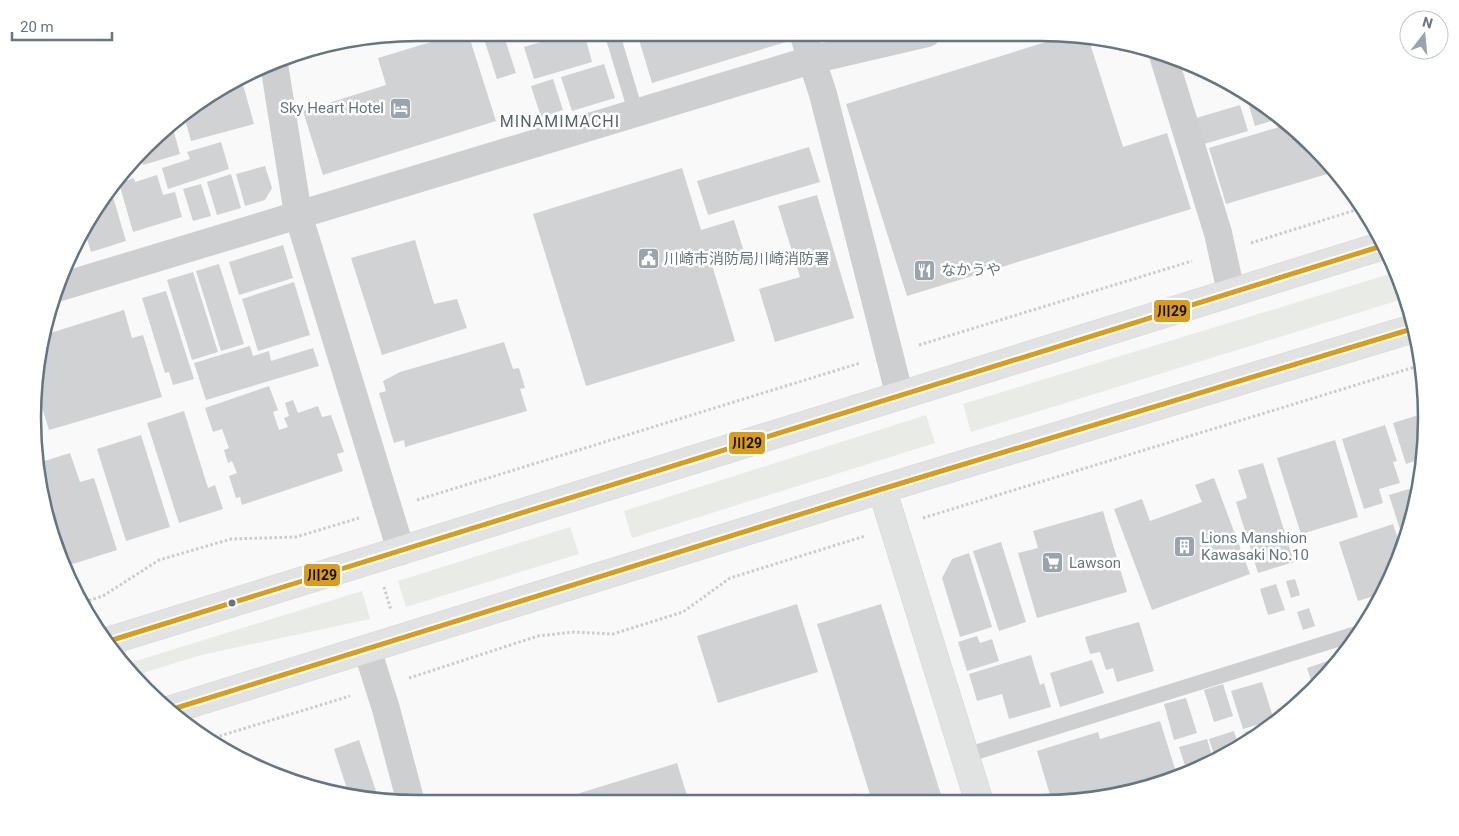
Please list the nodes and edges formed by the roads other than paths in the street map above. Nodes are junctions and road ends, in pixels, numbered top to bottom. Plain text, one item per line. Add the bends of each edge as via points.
1 (614, 41) edge
2 (805, 41) edge
3 (892, 41) edge
4 (811, 60) junction
5 (1165, 62) edge
6 (275, 70) edge
7 (636, 113) junction
8 (298, 214) junction
9 (1377, 247) edge
10 (66, 285) edge
11 (1231, 292) junction
12 (1408, 330) edge
13 (899, 393) junction
14 (882, 489) junction
15 (388, 555) junction
16 (1348, 636) edge
17 (114, 640) edge
18 (367, 648) junction
19 (178, 708) edge
20 (964, 756) junction
21 (409, 795) edge
22 (977, 795) edge

1 - 7 lane
2 - 4 street
3 - 4 street
4 - 7 street
4 - 13 street via 823,94
5 - 11 street
6 - 8 street
7 - 8 street
8 - 10 street
8 - 15 street via 388,509
9 - 11 main road
11 - 13 main road
12 - 14 main road
13 - 15 main road
14 - 18 main road
14 - 20 main road
15 - 17 main road
16 - 20 lane
18 - 19 main road
18 - 21 street
20 - 22 main road

